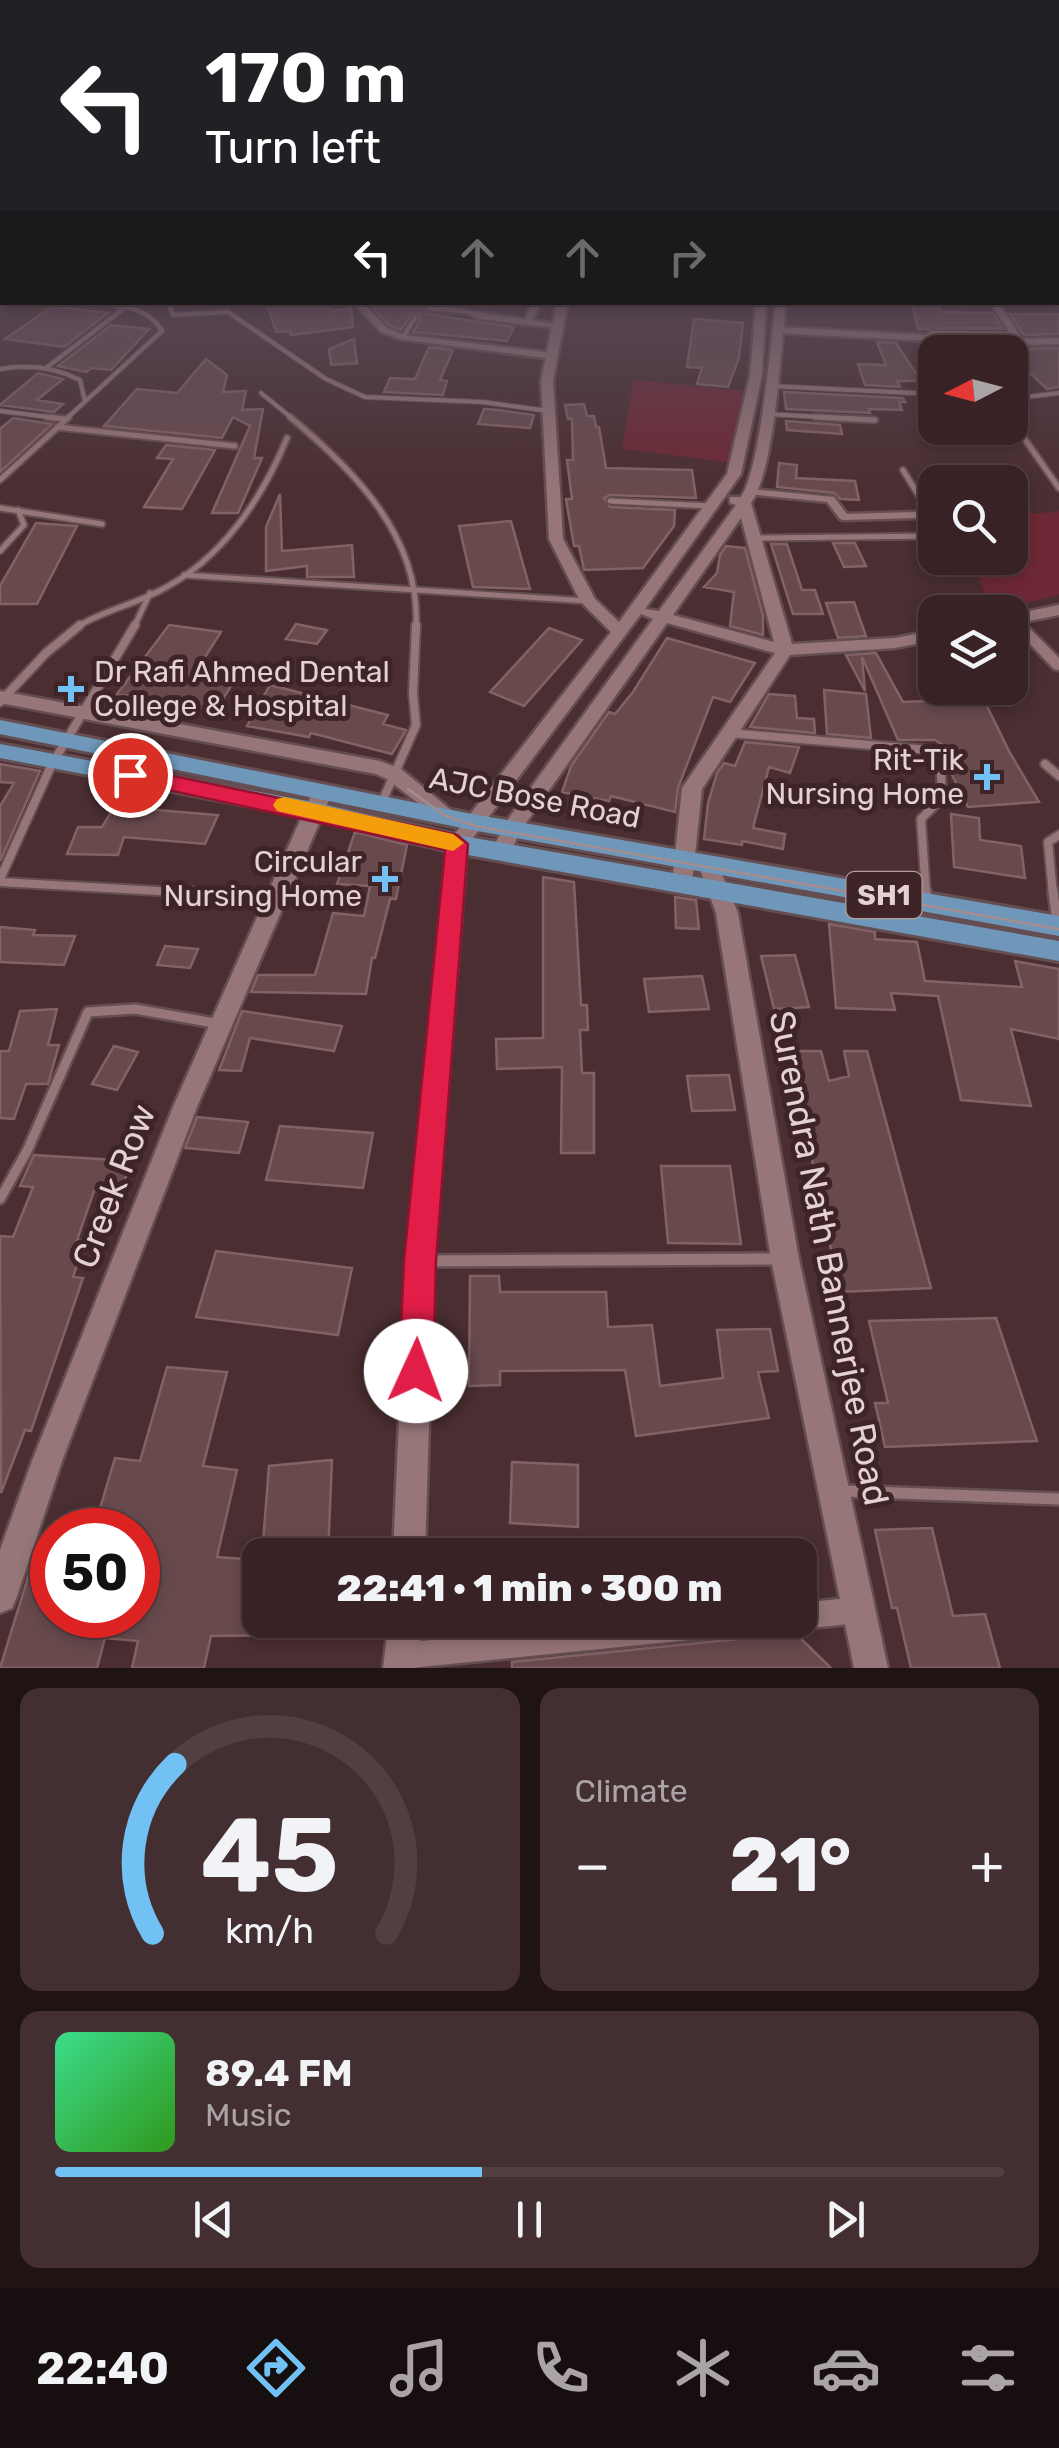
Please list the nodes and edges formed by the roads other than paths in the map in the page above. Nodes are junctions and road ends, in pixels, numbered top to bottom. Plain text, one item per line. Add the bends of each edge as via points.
1 (93, 333) edge
2 (160, 333) edge
3 (258, 333) edge
4 (392, 333) edge
5 (407, 333) edge
6 (557, 333) edge
7 (759, 333) edge
8 (777, 333) edge
9 (831, 333) edge
10 (931, 335) edge
11 (1014, 335) edge
12 (404, 337) junction
13 (918, 337) edge
14 (1059, 341) edge
15 (1028, 342) edge
16 (553, 356) junction
17 (46, 368) junction
18 (0, 369) edge
19 (769, 386) junction
20 (261, 393) dead end
21 (918, 393) edge
22 (1059, 393) edge
23 (1028, 397) edge
24 (86, 401) junction
25 (0, 411) edge
26 (549, 411) junction
27 (764, 414) junction
28 (66, 419) junction
29 (875, 420) dead end
30 (57, 428) junction
31 (286, 438) dead end
32 (1028, 444) edge
33 (234, 446) dead end
34 (903, 470) dead end
35 (1, 477) edge
36 (1059, 488) edge
37 (918, 494) edge
38 (748, 498) junction
39 (610, 501) dead end
40 (715, 501) junction
41 (0, 508) edge
42 (18, 510) junction
43 (916, 514) dead end
44 (102, 524) dead end
45 (918, 536) edge
46 (753, 538) junction
47 (0, 551) edge
48 (184, 575) junction
49 (412, 591) junction
50 (150, 594) junction
51 (588, 601) junction
52 (636, 610) junction
53 (1059, 610) edge
54 (660, 616) junction
55 (1028, 617) edge
56 (620, 632) junction
57 (1028, 636) edge
58 (918, 638) edge
59 (785, 650) junction
60 (1059, 666) edge
61 (1, 699) edge
62 (82, 712) junction
63 (0, 727) edge
64 (729, 734) junction
65 (66, 739) junction
66 (0, 751) edge
67 (55, 760) junction
68 (1045, 764) dead end
69 (394, 774) junction
70 (1059, 776) edge
71 (318, 801) junction
72 (382, 802) junction
73 (447, 815) junction
74 (512, 829) junction
75 (464, 833) junction
76 (1059, 836) edge
77 (501, 852) junction
78 (698, 874) junction
79 (0, 881) edge
80 (276, 897) junction
81 (927, 903) junction
82 (1058, 926) edge
83 (1059, 952) edge
84 (220, 1024) junction
85 (0, 1199) edge
86 (785, 1259) junction
87 (420, 1261) junction
88 (833, 1490) junction
89 (1059, 1500) edge
90 (410, 1538) edge
91 (2, 1586) edge
92 (858, 1610) junction
93 (817, 1614) edge
94 (605, 1638) edge
95 (401, 1662) edge
96 (870, 1668) edge

1 - 17 lane
2 - 24 lane
3 - 26 lane via 364,397
4 - 12 street
5 - 12 lane
6 - 16 main road
7 - 40 main road via 734,474
8 - 19 main road
9 - 13 street
10 - 11 street
12 - 16 street
14 - 15 street
16 - 26 main road
17 - 18 lane
17 - 24 lane via 80,380
19 - 21 lane
19 - 27 main road
20 - 49 lane via 341,459 385,516 404,554
22 - 23 lane
24 - 28 lane
25 - 28 lane
26 - 51 main road via 556,539
27 - 29 lane
27 - 38 main road via 762,455
28 - 30 lane
30 - 33 lane
30 - 35 lane
31 - 48 lane via 250,510
32 - 36 lane
34 - 37 lane
38 - 40 main road
38 - 43 street via 830,499 844,517
38 - 46 main road
38 - 54 main road
39 - 40 lane
40 - 52 main road
41 - 42 lane
42 - 44 lane
42 - 47 lane via 24,525
45 - 46 lane
46 - 59 main road
48 - 49 lane
48 - 50 lane
49 - 51 lane
49 - 69 lane via 416,725
50 - 61 lane via 78,626
50 - 62 lane
51 - 56 main road
52 - 54 main road
52 - 56 main road
53 - 55 main road
54 - 59 main road
54 - 74 main road
56 - 75 main road
57 - 60 street
58 - 59 main road
59 - 64 main road
61 - 62 main road
62 - 65 lane
62 - 69 main road
63 - 65 main road, AJC Bose Road / SH1
64 - 78 main road via 692,788
64 - 81 lane via 940,751 942,798 921,819
65 - 67 lane
65 - 71 main road, AJC Bose Road / SH1
66 - 67 main road
67 - 71 main road
67 - 79 lane
68 - 70 lane
69 - 72 lane
69 - 73 main road
71 - 72 main road, AJC Bose Road / SH1
71 - 75 main road
71 - 80 main road, Creek Row
72 - 73 main road, AJC Bose Road / SH1
73 - 75 main road, AJC Bose Road / SH1
74 - 75 main road, AJC Bose Road / SH1
74 - 77 main road
74 - 78 main road, AJC Bose Road / SH1
75 - 77 main road
75 - 87 main road
76 - 82 lane via 1047,851
77 - 78 main road
78 - 81 main road, AJC Bose Road / SH1
78 - 83 main road
78 - 86 main road, Surendra Nath Bannerjee Road via 727,913
79 - 80 lane
80 - 84 main road, Creek Row
81 - 82 main road, AJC Bose Road / SH1
84 - 85 lane via 101,1008 88,1012
84 - 91 main road, Creek Row
86 - 87 lane
86 - 88 main road, Surendra Nath Bannerjee Road
87 - 90 main road
88 - 89 lane
88 - 92 main road, Surendra Nath Bannerjee Road
92 - 93 street
92 - 96 main road, Surendra Nath Bannerjee Road
94 - 95 street

